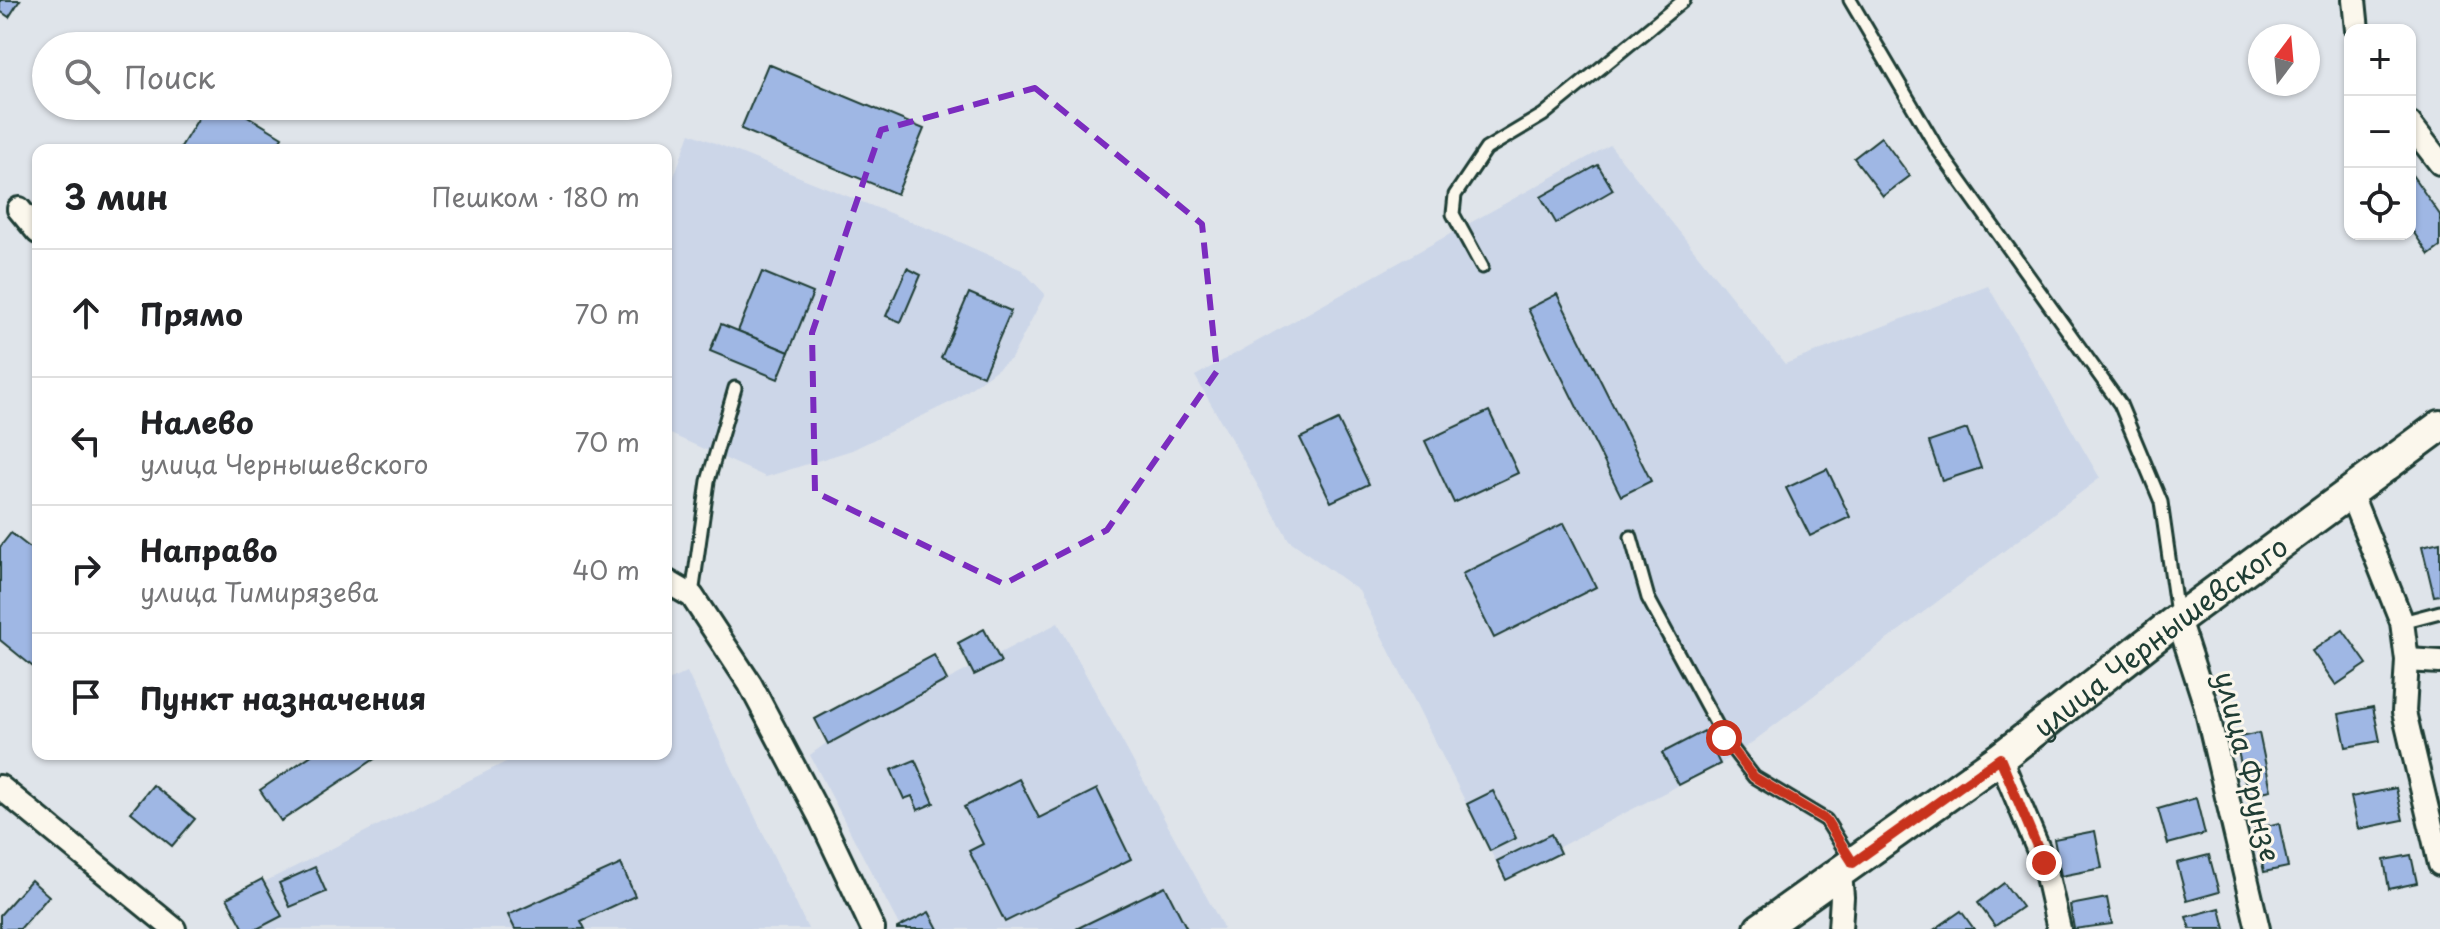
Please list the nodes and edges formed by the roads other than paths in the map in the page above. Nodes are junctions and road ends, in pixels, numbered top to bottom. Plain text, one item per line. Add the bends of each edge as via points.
1 (1684, 0) edge
2 (1850, 0) edge
3 (2354, 0) edge
4 (2356, 24) edge
5 (2416, 132) edge
6 (2440, 163) edge
7 (19, 209) dead end
8 (32, 225) edge
9 (1482, 267) dead end
10 (735, 388) dead end
11 (2440, 426) edge
12 (2350, 492) junction
13 (1631, 537) dead end
14 (672, 584) edge
15 (692, 596) junction
16 (2440, 612) edge
17 (2178, 619) junction
18 (2402, 622) junction
19 (2407, 660) junction
20 (2440, 662) edge
21 (2000, 758) junction
22 (0, 787) edge
23 (2440, 864) edge
24 (1847, 868) junction
25 (174, 929) edge
26 (873, 929) edge
27 (1760, 929) edge
28 (1840, 929) edge
29 (2059, 929) edge
30 (2258, 929) edge

1 - 9 lane via 1543,115 1486,149 1455,195 1453,214
2 - 17 lane via 1937,148 2120,404 2161,502
3 - 4 street
5 - 6 street
7 - 8 street
10 - 15 lane via 708,481
11 - 12 main road, улица Чернышевского
12 - 17 main road, улица Чернышевского
12 - 18 street
13 - 24 lane via 1648,598 1724,738 1754,777 1826,820
14 - 15 street
15 - 26 street via 750,684
16 - 18 lane
17 - 21 main road, улица Чернышевского
17 - 30 street, улица Фрунзе via 2205,703
18 - 19 street
19 - 20 street
19 - 23 street via 2404,712
21 - 24 main road, улица Чернышевского
21 - 29 street via 2044,863
22 - 25 street
24 - 27 main road, улица Чернышевского
24 - 28 street

